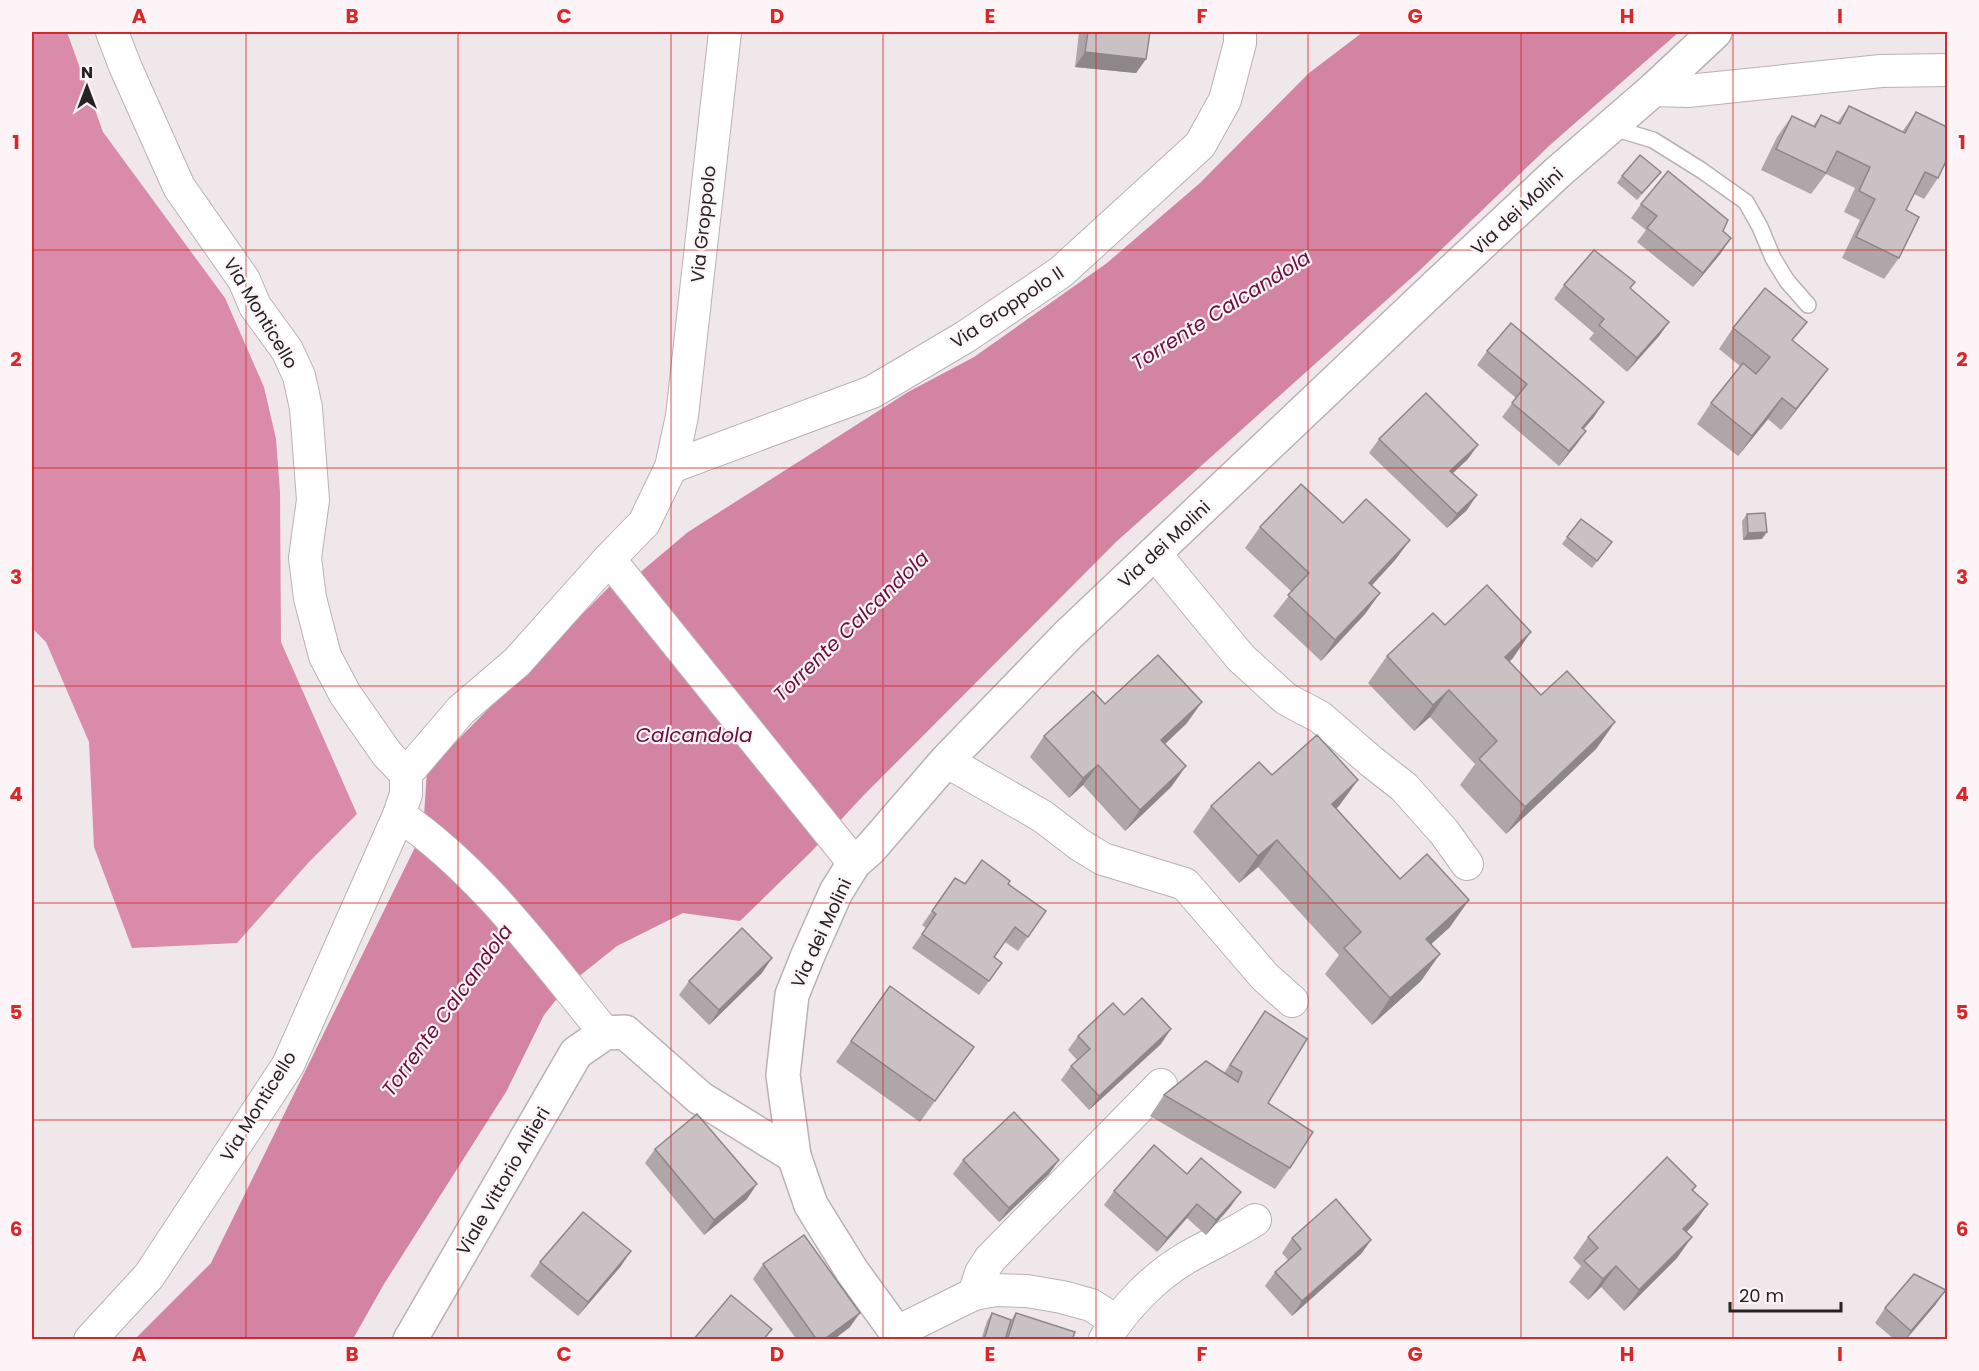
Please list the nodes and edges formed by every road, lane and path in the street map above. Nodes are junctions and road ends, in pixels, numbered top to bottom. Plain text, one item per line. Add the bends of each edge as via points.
1 (112, 32) edge
2 (725, 32) edge
3 (1240, 32) edge
4 (1715, 32) edge
5 (1947, 70) edge
6 (1653, 90) junction
7 (1610, 127) junction
8 (1808, 305) dead end
9 (671, 467) junction
10 (1155, 554) junction
11 (616, 568) junction
12 (946, 761) junction
13 (406, 774) junction
14 (399, 814) junction
15 (845, 852) junction
16 (1467, 864) dead end
17 (1292, 1001) dead end
18 (605, 1033) junction
19 (1161, 1085) dead end
20 (794, 1156) junction
21 (1255, 1220) dead end
22 (974, 1294) junction
23 (1110, 1330) edge
24 (899, 1336) edge
25 (90, 1340) edge
26 (410, 1340) edge

1 - 13 street, Via Monticello via 179,187 244,280 255,306 287,350 299,376 306,408 313,500 305,558 310,598 325,656 345,694
2 - 9 street, Via Groppolo via 682,416
3 - 9 street, Via Groppolo II via 1225,99 1200,145 1061,272 965,338 872,392
4 - 6 street, Via dei Molini
5 - 6 street via 1881,71 1688,92
6 - 7 street, Via dei Molini
7 - 8 lane via 1653,140 1746,202 1773,258
7 - 10 street, Via dei Molini via 1435,287
9 - 11 street, Via Groppolo via 644,523
10 - 12 street, Via dei Molini via 1068,635
10 - 16 street via 1241,658 1286,699 1320,717 1404,787
11 - 13 street, Via Groppolo via 461,710
11 - 15 street
12 - 15 street, Via dei Molini via 870,849
12 - 17 street via 1042,816 1102,859 1185,884 1265,977
13 - 14 street, Via Monticello via 406,794
14 - 18 street via 423,831 495,899
14 - 25 street, Via Monticello via 288,1065 149,1276
15 - 20 street, Via dei Molini via 836,892 792,995 783,1075
18 - 20 street via 625,1032 700,1098
18 - 26 street, Viale Vittorio Alfieri via 576,1053
19 - 22 street via 990,1259
20 - 24 street, Via dei Molini via 811,1205
21 - 23 street via 1158,1277
22 - 23 street via 1027,1291 1062,1297 1091,1305
22 - 24 street

